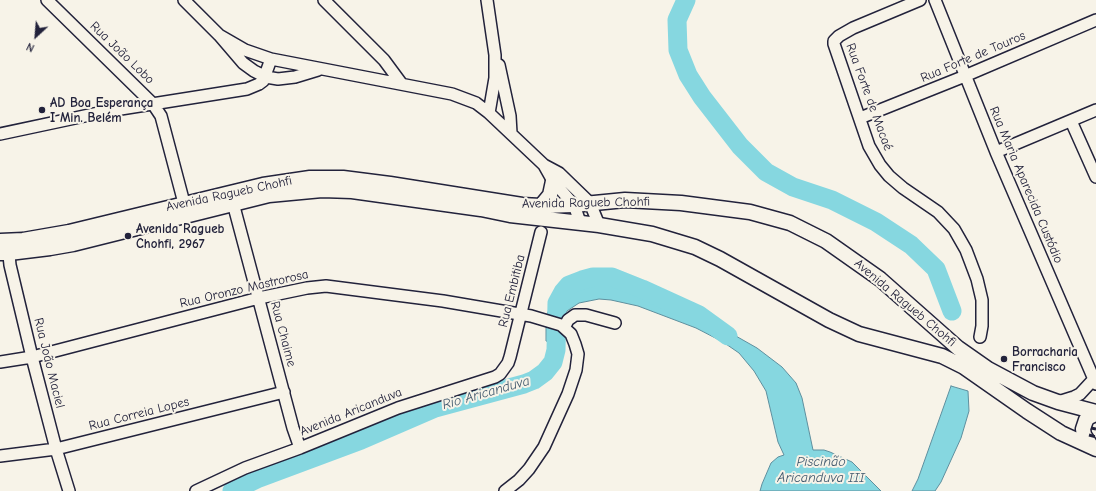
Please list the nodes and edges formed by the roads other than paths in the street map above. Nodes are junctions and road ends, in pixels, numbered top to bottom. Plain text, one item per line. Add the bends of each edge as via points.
1 (47, 0) edge
2 (184, 0) edge
3 (324, 0) edge
4 (487, 0) edge
5 (920, 0) edge
6 (935, 0) edge
7 (1096, 20) edge
8 (219, 35) junction
9 (495, 55) junction
10 (271, 59) junction
11 (320, 69) junction
12 (965, 76) junction
13 (266, 77) junction
14 (401, 83) junction
15 (153, 104) junction
16 (1096, 110) edge
17 (489, 113) junction
18 (860, 118) junction
19 (1071, 121) junction
20 (511, 133) junction
21 (0, 134) edge
22 (996, 152) junction
23 (544, 165) junction
24 (1096, 177) edge
25 (553, 181) junction
26 (184, 203) junction
27 (233, 203) junction
28 (590, 203) junction
29 (574, 205) junction
30 (541, 206) junction
31 (580, 222) junction
32 (599, 225) junction
33 (541, 232) dead end
34 (4, 247) edge
35 (259, 298) junction
36 (521, 314) junction
37 (615, 323) dead end
38 (561, 325) junction
39 (980, 337) dead end
40 (32, 357) junction
41 (510, 357) joint
42 (0, 362) edge
43 (1095, 382) edge
44 (284, 392) junction
45 (1058, 402) junction
46 (1096, 413) edge
47 (300, 448) junction
48 (1094, 448) edge
49 (56, 449) junction
50 (0, 456) edge
51 (69, 491) edge
52 (196, 491) edge
53 (505, 491) edge

1 - 15 street, Rua João Lobo
2 - 8 street
3 - 14 street via 384,60
4 - 9 street
5 - 18 street, Rua Forte de Macaé via 853,28 834,41
6 - 12 street, Rua Maria Aparecida Custódio
7 - 12 street, Rua Forte de Touros
8 - 10 street via 246,50
8 - 13 street via 243,63
9 - 17 street via 495,78
9 - 20 street via 503,79
10 - 11 street
10 - 13 street
11 - 13 street via 288,78
11 - 14 street
12 - 18 street, Rua Forte de Touros
12 - 22 street, Rua Maria Aparecida Custódio
13 - 15 street via 259,84 247,89
14 - 17 street via 459,96 476,103
15 - 21 street
15 - 26 street, Rua João Lobo via 164,124
16 - 19 street
17 - 20 street
18 - 39 street, Rua Forte de Macaé via 869,146 880,165 903,188 938,212 954,229 966,250 982,300
19 - 22 street
19 - 24 street
20 - 23 street
22 - 43 street, Rua Maria Aparecida Custódio
23 - 25 street
23 - 28 street via 559,173
25 - 29 street
25 - 30 main road via 550,195
26 - 30 main road, Avenida Ragueb Chohfi via 282,181 337,178
26 - 34 main road, Avenida Ragueb Chohfi
27 - 31 main road, Avenida Ragueb Chohfi via 304,191 352,191 510,215
27 - 34 main road, Avenida Ragueb Chohfi via 73,244
27 - 35 street, Rua Chaime
28 - 29 main road, Avenida Ragueb Chohfi
28 - 32 street
28 - 45 main road, Avenida Ragueb Chohfi via 625,200 681,203 750,212 790,224 826,241 880,279 958,348 988,369 1033,393
29 - 30 main road, Avenida Ragueb Chohfi
29 - 31 street
31 - 32 main road, Avenida Ragueb Chohfi
32 - 48 main road, Avenida Ragueb Chohfi via 652,234 695,247 822,317 859,334 942,356 964,367 1061,432
33 - 36 street, Rua Embitiba
34 - 40 street, Rua João Maciel
35 - 36 street, Rua Oronzo Mastrorosa via 326,286
35 - 40 street, Rua Oronzo Mastrorosa
35 - 44 street, Rua Chaime
36 - 38 street, Rua Oronzo Mastrorosa
36 - 41 street, Rua Embitiba
37 - 38 street via 586,315 575,315
38 - 53 street via 571,334 576,344 578,354 573,380 544,447 529,469
40 - 42 street, Rua Oronzo Mastrorosa
40 - 49 street, Rua João Maciel
41 - 47 street, Avenida Aricanduva via 504,369 495,377 398,408
43 - 45 street, Rua Maria Aparecida Custódio via 1080,394
44 - 47 street, Rua Chaime
44 - 49 street, Rua Correia Lopes
45 - 46 main road, Avenida Ragueb Chohfi
46 - 48 main road via 1086,420 1083,429 1084,435
47 - 52 street, Avenida Aricanduva via 245,468
49 - 50 street, Rua Correia Lopes
49 - 51 street, Rua João Maciel

